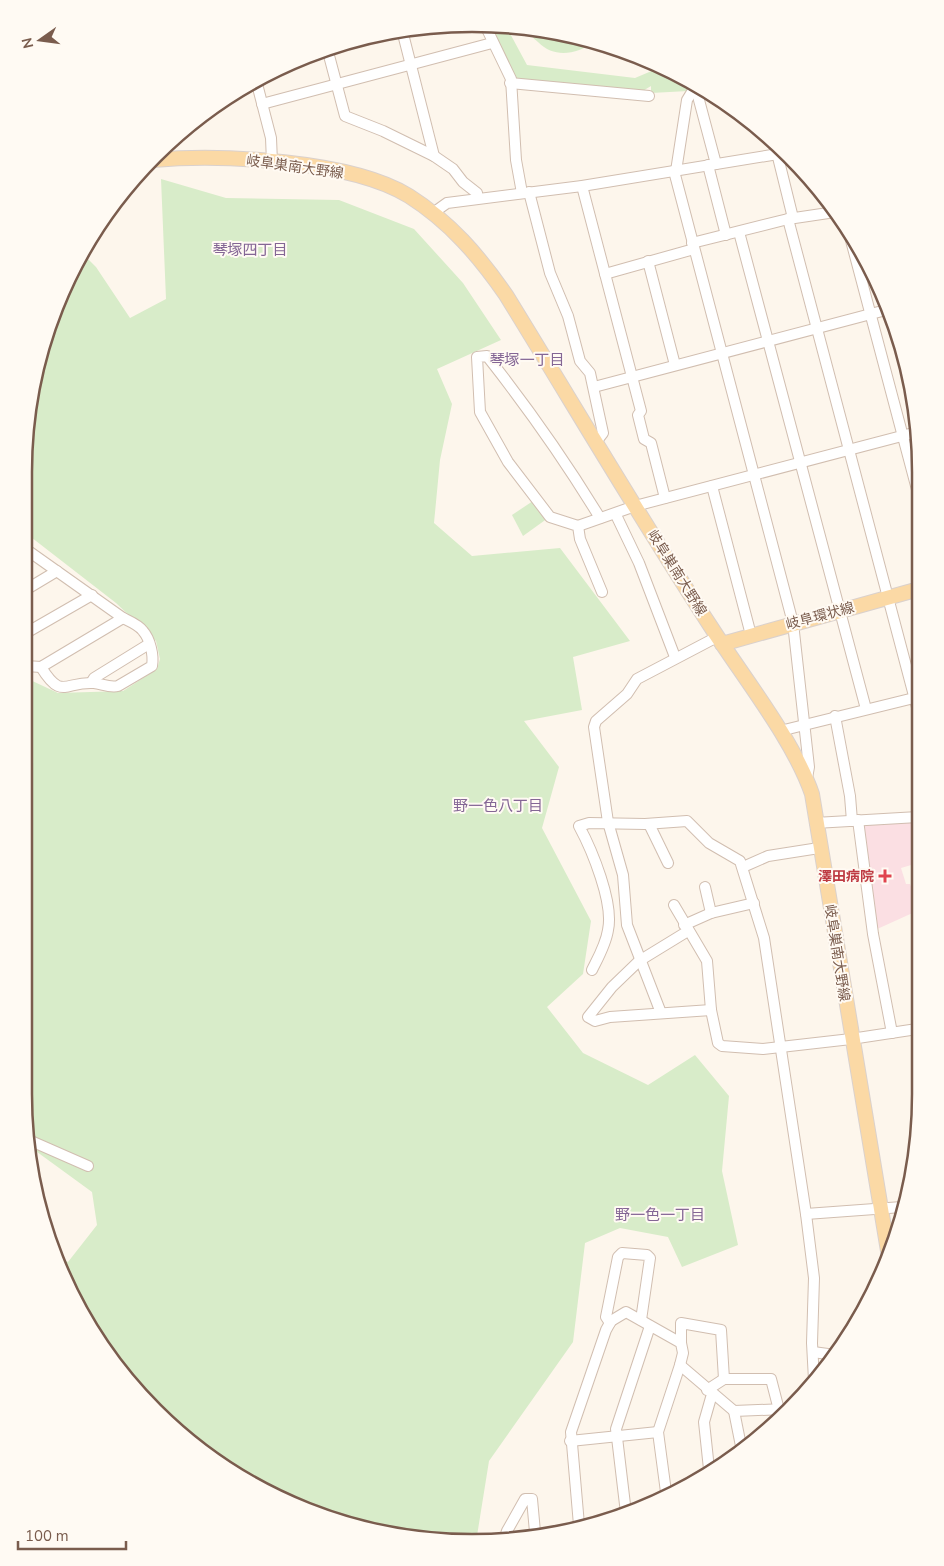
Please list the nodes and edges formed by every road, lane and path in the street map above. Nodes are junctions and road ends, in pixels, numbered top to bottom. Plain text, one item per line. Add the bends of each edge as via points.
1 (488, 33) edge
2 (404, 38) edge
3 (492, 43) junction
4 (329, 57) edge
5 (411, 64) junction
6 (337, 84) junction
7 (510, 84) junction
8 (258, 88) edge
9 (692, 91) edge
10 (697, 94) edge
11 (649, 96) dead end
12 (262, 104) junction
13 (773, 152) edge
14 (434, 156) junction
15 (780, 158) edge
16 (163, 160) edge
17 (272, 162) junction
18 (712, 165) junction
19 (675, 171) junction
20 (582, 186) junction
21 (526, 193) junction
22 (478, 198) junction
23 (433, 213) junction
24 (827, 213) edge
25 (790, 219) junction
26 (739, 232) junction
27 (726, 235) junction
28 (693, 246) junction
29 (856, 257) edge
30 (648, 261) junction
31 (605, 274) junction
32 (881, 311) edge
33 (871, 314) junction
34 (816, 328) junction
35 (768, 341) junction
36 (722, 353) junction
37 (675, 365) junction
38 (632, 377) junction
39 (594, 387) junction
40 (910, 434) edge
41 (903, 435) junction
42 (596, 442) junction
43 (848, 449) junction
44 (800, 462) junction
45 (912, 470) edge
46 (754, 474) junction
47 (712, 486) junction
48 (665, 498) junction
49 (635, 506) junction
50 (616, 515) junction
51 (600, 518) junction
52 (578, 526) junction
53 (32, 554) edge
54 (57, 571) junction
55 (32, 586) edge
56 (912, 591) edge
57 (602, 592) dead end
58 (92, 596) junction
59 (888, 597) junction
60 (840, 610) junction
61 (123, 618) junction
62 (793, 623) junction
63 (32, 630) edge
64 (751, 635) junction
65 (719, 640) junction
66 (149, 644) junction
67 (676, 657) junction
68 (32, 666) edge
69 (40, 667) junction
70 (912, 680) edge
71 (91, 683) junction
72 (912, 698) edge
73 (866, 709) junction
74 (835, 716) junction
75 (803, 724) junction
76 (780, 732) junction
77 (807, 778) junction
78 (912, 817) edge
79 (855, 821) junction
80 (608, 822) junction
81 (816, 823) junction
82 (649, 824) junction
83 (819, 848) junction
84 (668, 863) dead end
85 (742, 867) junction
86 (705, 886) dead end
87 (754, 903) junction
88 (674, 905) dead end
89 (711, 913) junction
90 (627, 923) junction
91 (609, 927) junction
92 (686, 928) junction
93 (640, 961) junction
94 (592, 970) dead end
95 (711, 1010) junction
96 (661, 1013) junction
97 (912, 1030) edge
98 (892, 1033) junction
99 (851, 1040) junction
100 (782, 1047) junction
101 (35, 1142) edge
102 (88, 1166) dead end
103 (897, 1208) edge
104 (880, 1210) junction
105 (806, 1214) junction
106 (885, 1242) edge
107 (610, 1323) junction
108 (645, 1323) junction
109 (681, 1342) junction
110 (813, 1352) junction
111 (827, 1353) edge
112 (680, 1365) junction
113 (814, 1370) edge
114 (724, 1379) junction
115 (710, 1392) junction
116 (781, 1407) edge
117 (778, 1409) edge
118 (734, 1411) junction
119 (658, 1432) junction
120 (616, 1437) junction
121 (570, 1441) junction
122 (740, 1443) edge
123 (708, 1464) edge
124 (665, 1488) edge
125 (625, 1506) edge
126 (579, 1521) edge
127 (535, 1529) edge
128 (506, 1532) edge

1 - 3 street
2 - 5 street
3 - 5 street
3 - 7 street via 512,79
4 - 6 street
5 - 6 street
5 - 14 street
6 - 12 street
6 - 14 street via 345,116
7 - 11 street
7 - 21 street via 516,160
8 - 12 street
9 - 19 street via 687,100
10 - 18 street
12 - 17 street via 271,138
13 - 18 street
14 - 22 street via 453,170 477,193
15 - 25 street
16 - 17 main road, 岐阜巣南大野線 via 223,157
17 - 23 main road, 岐阜巣南大野線 via 314,167 373,181 407,195
18 - 19 street
18 - 27 street
19 - 20 street
19 - 28 street
20 - 21 street
20 - 31 street
21 - 22 street
21 - 39 street via 580,361 590,373
22 - 23 street via 448,203
23 - 42 main road, 岐阜巣南大野線 via 483,262
24 - 25 street
25 - 26 street
25 - 34 street
26 - 27 street
26 - 35 street
27 - 28 street
28 - 30 street
28 - 36 street
29 - 33 street
30 - 31 street
30 - 37 street
31 - 38 street
32 - 33 street
33 - 34 street
33 - 41 street
34 - 35 street
34 - 43 street
35 - 36 street
35 - 44 street
36 - 37 street
36 - 46 street
37 - 38 street
38 - 39 street
38 - 48 street via 641,410 638,416 644,439 650,443
39 - 42 street via 603,433
40 - 41 street
41 - 43 street
41 - 45 street
42 - 49 main road, 岐阜巣南大野線
43 - 44 street
43 - 59 street
44 - 46 street
44 - 60 street
46 - 47 street
46 - 62 street
47 - 48 street
47 - 64 street
48 - 49 street
49 - 50 street
49 - 65 main road, 岐阜巣南大野線
50 - 51 street
50 - 67 street via 639,563
51 - 52 street
51 - 52 street via 573,474 488,356 478,357 480,412 508,462 550,518
52 - 57 street via 580,539
53 - 54 street
54 - 55 street
54 - 58 street
56 - 59 main road, 岐阜環状線
58 - 61 street
58 - 63 street
59 - 60 main road, 岐阜環状線
59 - 70 street
60 - 62 main road, 岐阜環状線
60 - 73 street
61 - 66 street via 143,630
61 - 69 street
62 - 64 main road, 岐阜環状線
62 - 75 street
64 - 65 main road, 岐阜環状線
65 - 67 street
65 - 76 main road, 岐阜巣南大野線
66 - 71 street
66 - 71 street via 152,666 118,686
67 - 80 street via 637,679 627,694 596,721 594,727
68 - 69 street
69 - 71 street via 58,687
72 - 73 street
73 - 74 street
74 - 75 street
74 - 79 street
75 - 76 street
75 - 77 street via 809,767
76 - 77 main road, 岐阜巣南大野線
77 - 81 main road, 岐阜巣南大野線
78 - 79 street
79 - 81 street
79 - 98 street
80 - 82 street
80 - 90 street via 624,875
80 - 91 street via 589,822 579,826 600,874
81 - 83 main road, 岐阜巣南大野線
82 - 84 street
82 - 85 street via 687,821 702,837 740,861
83 - 85 street via 768,856
83 - 99 main road, 岐阜巣南大野線
85 - 87 street
86 - 89 street
87 - 89 street
87 - 100 street via 764,938
88 - 92 street
89 - 92 street
90 - 91 street
90 - 93 street
91 - 94 street
92 - 93 street
92 - 95 street via 707,961
93 - 96 street
93 - 96 street via 588,1016 595,1021
95 - 96 street
95 - 100 street via 718,1043 722,1046
97 - 98 street
98 - 99 street
99 - 100 street
99 - 104 main road, 岐阜巣南大野線
100 - 105 street
101 - 102 street
103 - 104 street
104 - 105 street
104 - 106 main road, 岐阜巣南大野線
105 - 110 street via 814,1278
107 - 108 street via 626,1312
107 - 108 street via 606,1317 618,1257 622,1253 650,1258
107 - 121 street
108 - 109 street
108 - 120 street
109 - 112 street via 683,1354
109 - 114 street via 681,1323 721,1330
110 - 111 street
110 - 113 street
112 - 115 street
112 - 119 street
114 - 115 street
114 - 116 street via 771,1379
115 - 118 street
115 - 123 street via 704,1422
117 - 118 street
118 - 122 street
119 - 120 street
119 - 124 street
120 - 121 street
120 - 125 street
121 - 126 street
127 - 128 street via 532,1499 525,1499

